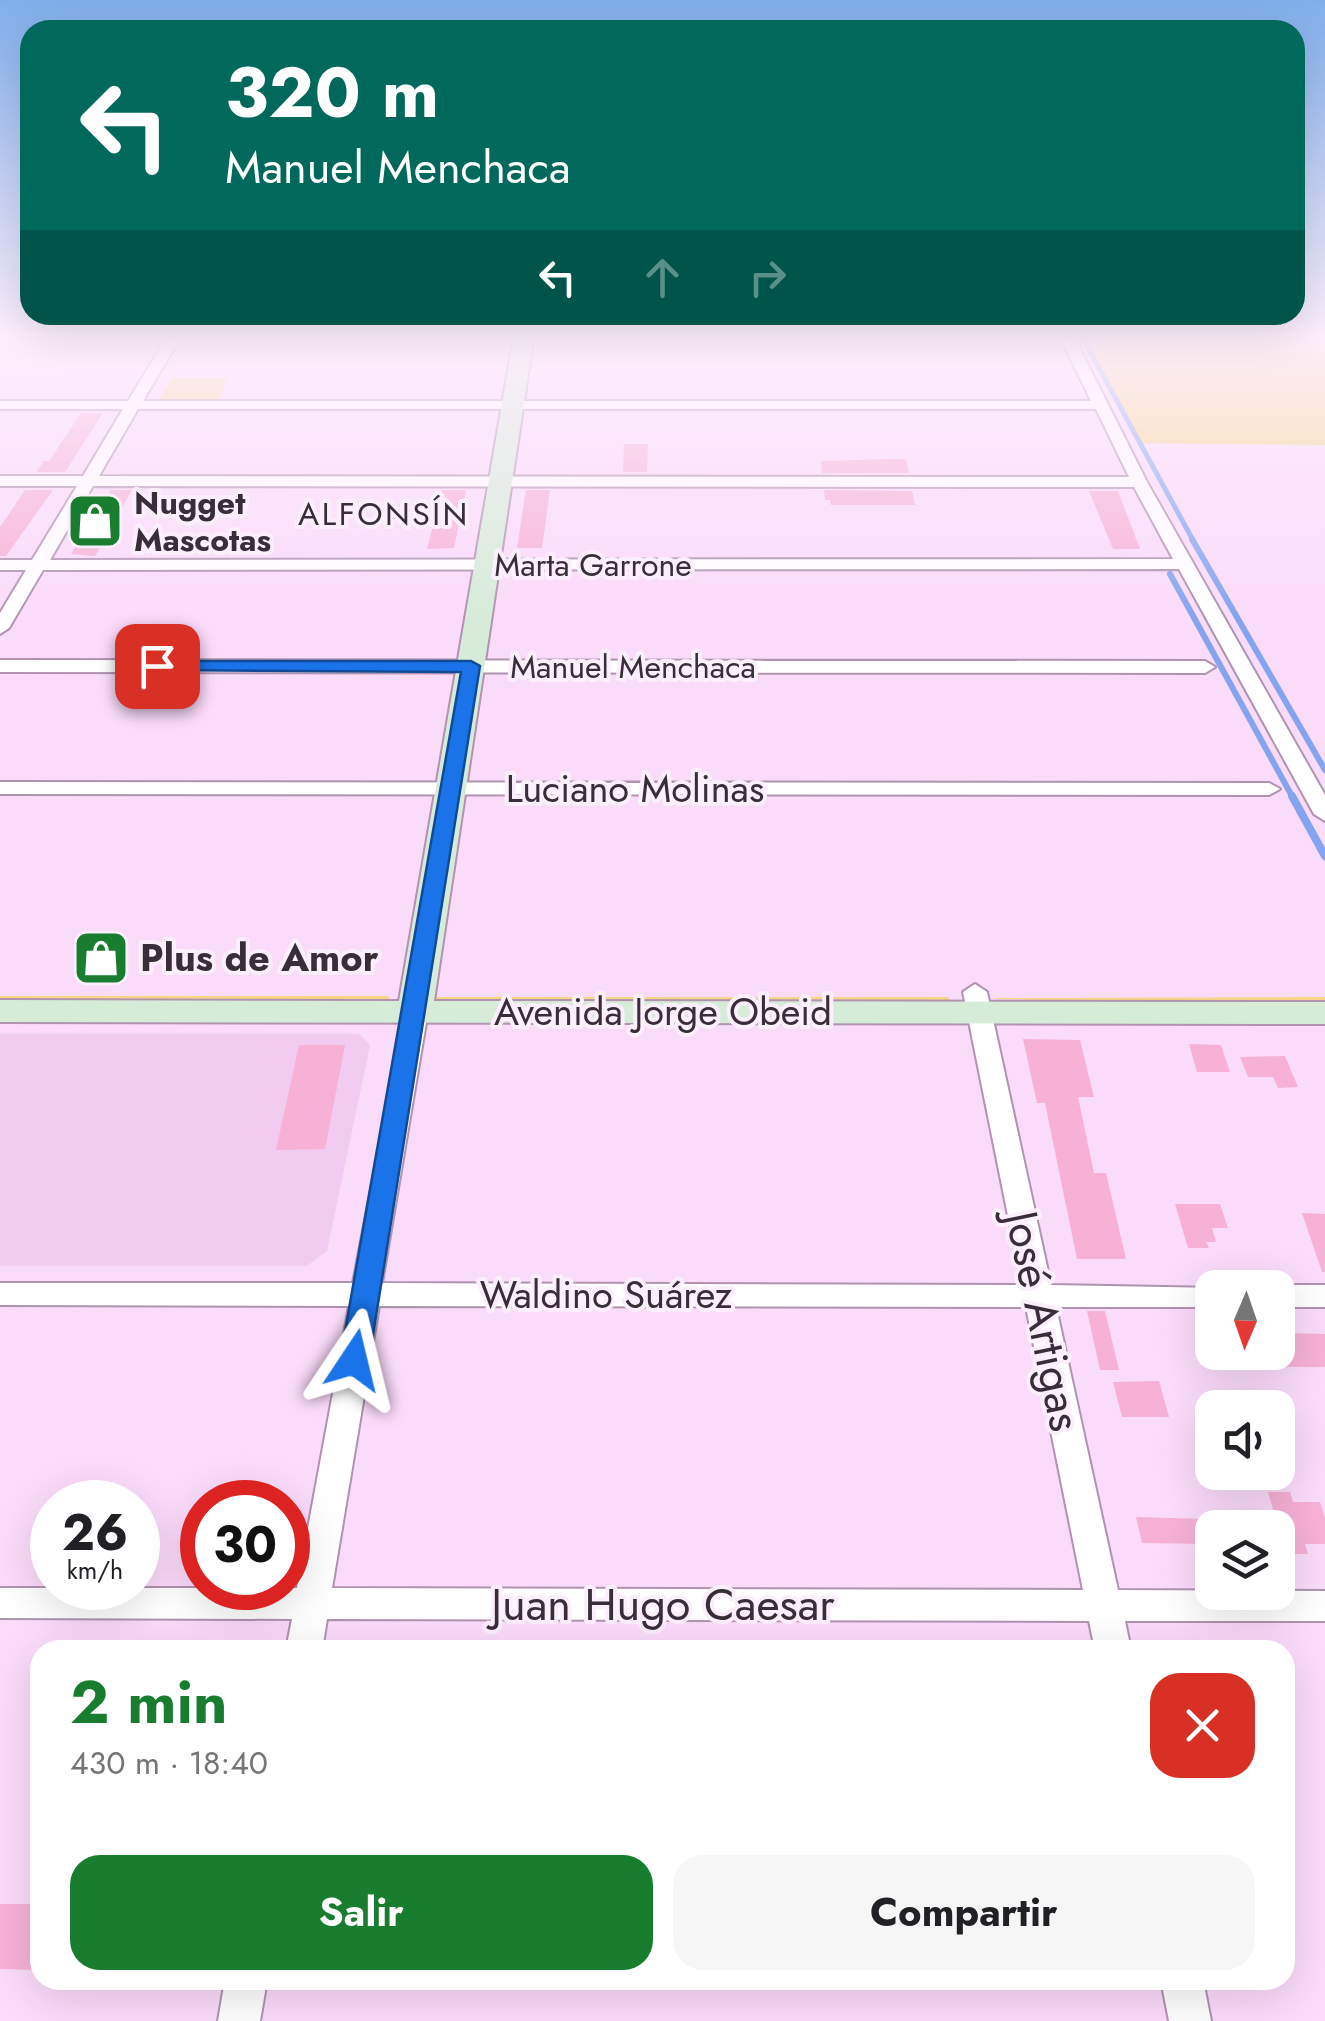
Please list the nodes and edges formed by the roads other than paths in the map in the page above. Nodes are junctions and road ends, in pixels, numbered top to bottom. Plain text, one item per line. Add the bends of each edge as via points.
1 (119, 429) edge
2 (509, 429) edge
3 (1111, 429) edge
4 (0, 482) edge
5 (88, 482) junction
6 (501, 482) junction
7 (1139, 482) junction
8 (1186, 564) junction
9 (0, 565) edge
10 (38, 565) junction
11 (487, 566) junction
12 (0, 628) edge
13 (0, 666) edge
14 (471, 666) junction
15 (1205, 668) dead end
16 (0, 788) edge
17 (452, 788) junction
18 (1269, 789) dead end
19 (1325, 814) edge
20 (0, 991) edge
21 (1325, 992) edge
22 (417, 1001) junction
23 (978, 1002) junction
24 (0, 1010) edge
25 (1325, 1013) edge
26 (0, 1294) edge
27 (366, 1294) junction
28 (1039, 1296) junction
29 (1195, 1296) edge
30 (1295, 1296) edge
31 (1325, 1296) edge
32 (0, 1603) edge
33 (312, 1604) junction
34 (1104, 1605) junction
35 (1325, 1606) edge
36 (306, 1640) edge
37 (1111, 1640) edge
38 (244, 1990) edge
39 (1184, 1990) edge
40 (239, 2021) edge
41 (1190, 2021) edge

1 - 5 street
2 - 6 main road
3 - 7 street
4 - 5 street
5 - 6 street
5 - 10 street
6 - 7 street
6 - 11 main road
7 - 8 street
8 - 11 street, Marta Garrone
8 - 19 street
9 - 10 street, Marta Garrone
10 - 11 street, Marta Garrone
10 - 12 street
11 - 14 main road
13 - 14 street, Manuel Menchaca
14 - 15 street, Manuel Menchaca
14 - 17 main road
16 - 17 street, Luciano Molinas
17 - 18 street, Luciano Molinas
17 - 22 main road
20 - 22 main road, Avenida Jorge Obeid
21 - 23 main road, Avenida Jorge Obeid
22 - 23 main road, Avenida Jorge Obeid
22 - 24 main road, Avenida Jorge Obeid
22 - 27 street
23 - 25 main road, Avenida Jorge Obeid
23 - 28 street, José Artigas
26 - 27 street, Waldino Suárez
27 - 28 street, Waldino Suárez
27 - 33 street
28 - 29 street, Waldino Suárez
28 - 34 street, José Artigas
30 - 31 street
32 - 33 street, Juan Hugo Caesar
33 - 34 street, Juan Hugo Caesar
33 - 36 street
34 - 35 street, Juan Hugo Caesar
34 - 37 street, José Artigas
38 - 40 street
39 - 41 street

